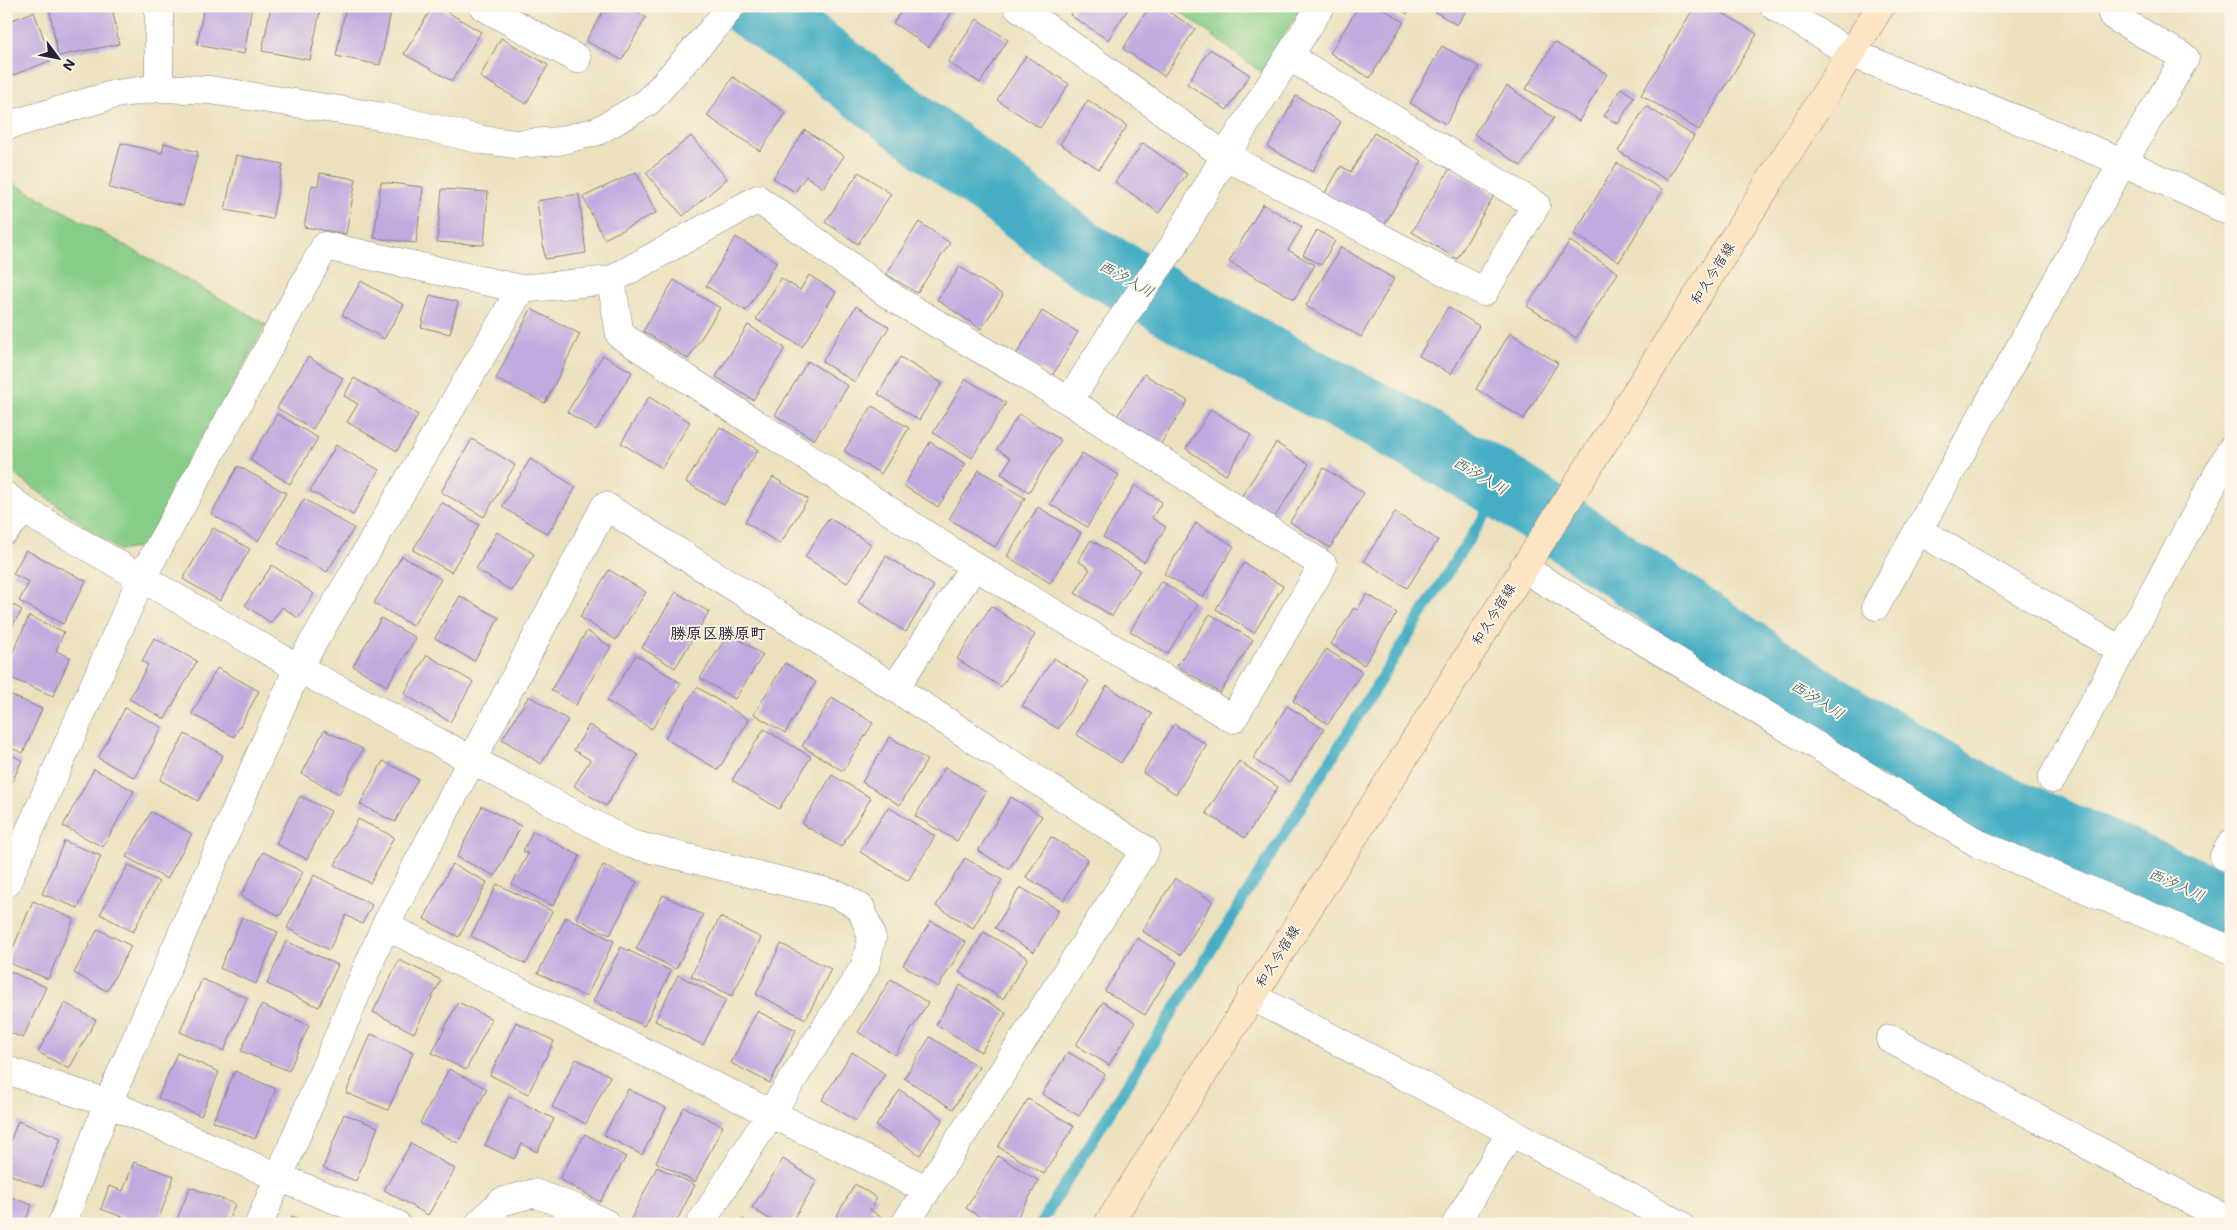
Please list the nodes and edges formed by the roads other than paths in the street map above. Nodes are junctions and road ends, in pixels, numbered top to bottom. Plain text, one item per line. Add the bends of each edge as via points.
1 (159, 6) edge
2 (483, 6) edge
3 (731, 6) edge
4 (1017, 6) edge
5 (1321, 6) edge
6 (1774, 6) edge
7 (1881, 6) edge
8 (2109, 6) edge
9 (1851, 53) junction
10 (1290, 57) junction
11 (577, 59) dead end
12 (159, 88) junction
13 (6, 126) edge
14 (1225, 156) junction
15 (2123, 162) junction
16 (2231, 212) edge
17 (611, 280) junction
18 (521, 289) junction
19 (1068, 401) junction
20 (2231, 450) edge
21 (12, 512) edge
22 (1918, 530) junction
23 (1527, 562) junction
24 (974, 566) junction
25 (141, 579) junction
26 (1876, 606) dead end
27 (2122, 651) junction
28 (298, 668) junction
29 (895, 688) junction
30 (471, 761) junction
31 (2052, 778) dead end
32 (6, 884) edge
33 (385, 926) junction
34 (2231, 950) edge
35 (1252, 996) junction
36 (1890, 1039) dead end
37 (6, 1070) edge
38 (108, 1103) junction
39 (772, 1114) junction
40 (1510, 1132) junction
41 (278, 1177) junction
42 (926, 1189) junction
43 (1640, 1215) edge
44 (2231, 1222) edge
45 (62, 1224) edge
46 (260, 1224) edge
47 (396, 1224) edge
48 (479, 1224) edge
49 (607, 1224) edge
50 (700, 1224) edge
51 (905, 1224) edge
52 (1108, 1224) edge
53 (1456, 1224) edge
54 (1679, 1224) edge

1 - 12 street
2 - 11 street
3 - 12 street via 648,102 598,131 559,141 516,144 483,140 385,117 210,90
4 - 14 street
5 - 10 street
6 - 9 street
7 - 9 main road, 和久今宿線
8 - 15 street via 2113,16 2185,58
9 - 15 street
9 - 23 main road, 和久今宿線
10 - 14 street
10 - 14 street via 1536,205 1484,292
12 - 13 street via 116,94
14 - 19 street via 1174,245
15 - 16 street
15 - 22 street
17 - 18 street
17 - 19 street via 758,198 895,299
17 - 24 street via 620,335
18 - 25 street via 325,246
18 - 28 street
19 - 24 street via 1323,565 1233,719
20 - 27 street
21 - 25 street
22 - 26 street
22 - 27 street
23 - 34 street via 1979,844
23 - 35 main road, 和久今宿線
24 - 29 street
25 - 28 street
25 - 32 street
27 - 31 street
28 - 30 street
28 - 38 street
29 - 30 street via 604,506
29 - 42 street via 1145,850
30 - 33 street
30 - 39 street via 631,844 839,894 861,908 872,938 865,966
33 - 39 street
33 - 41 street
35 - 40 street
35 - 52 main road, 和久今宿線
36 - 44 street
37 - 38 street
38 - 41 street
38 - 45 street
39 - 42 street
39 - 50 street
40 - 43 street
40 - 53 street
41 - 46 street
41 - 47 street
42 - 51 street
43 - 54 street
48 - 49 street via 501,1202 534,1193

